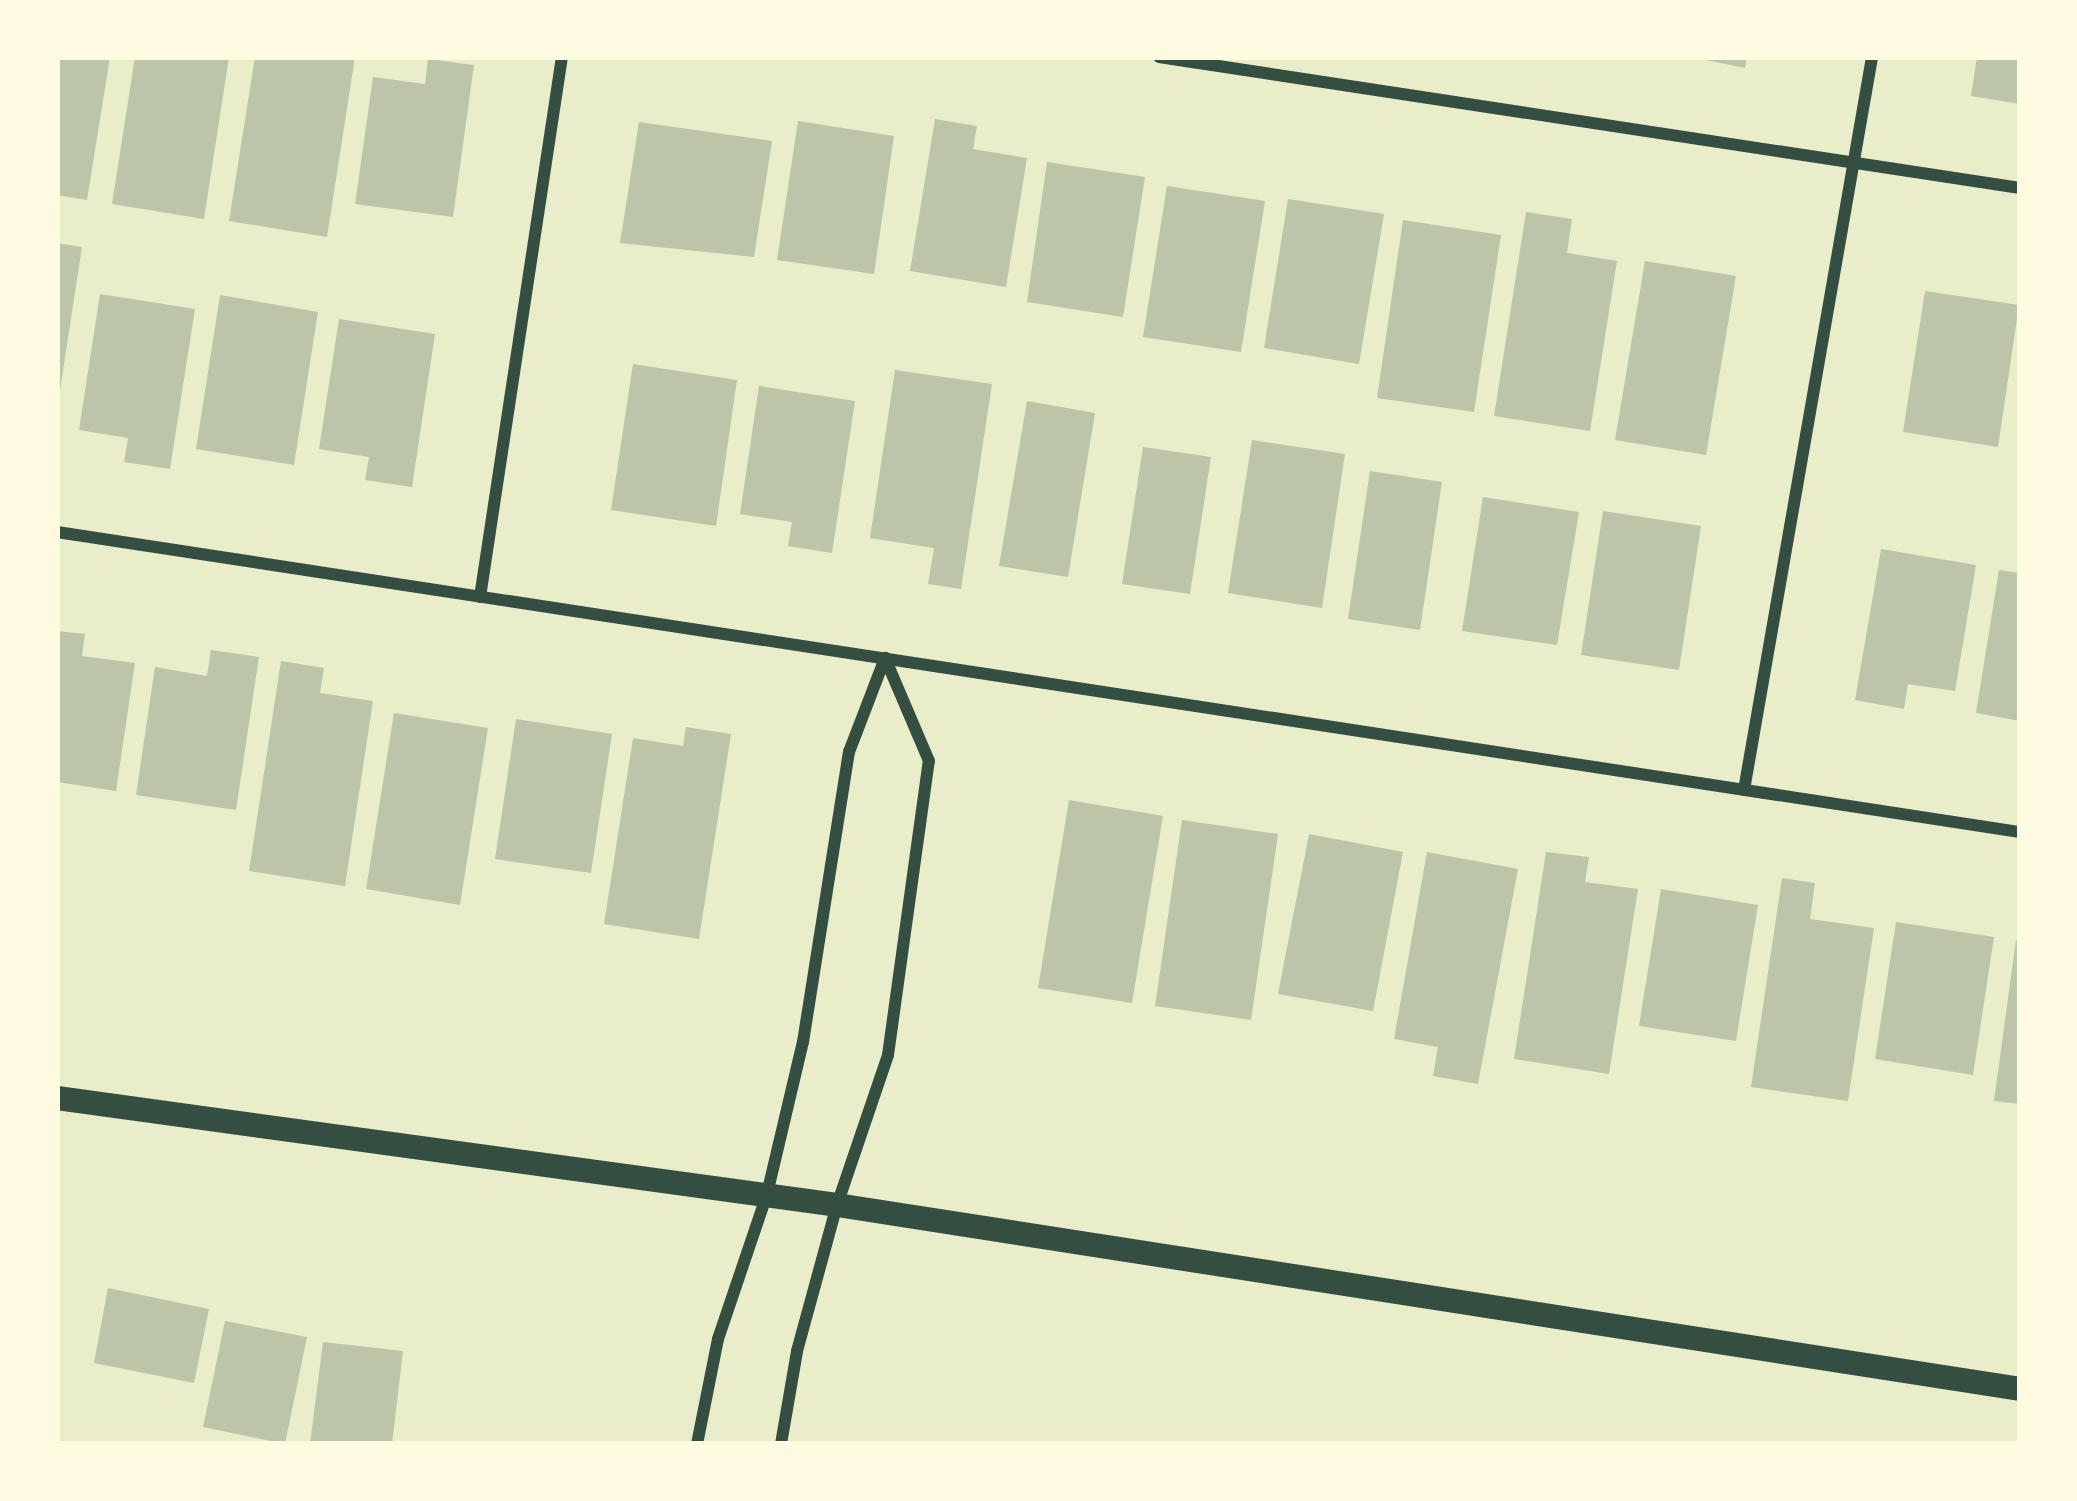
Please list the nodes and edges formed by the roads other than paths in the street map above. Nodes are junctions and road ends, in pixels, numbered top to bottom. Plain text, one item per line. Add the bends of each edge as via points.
1 (562, 57) edge
2 (1159, 57) edge
3 (1872, 57) edge
4 (1253, 64) edge
5 (1853, 162) junction
6 (2020, 188) edge
7 (57, 532) edge
8 (480, 597) junction
9 (885, 658) junction
10 (1744, 790) junction
11 (2020, 832) edge
12 (57, 1097) edge
13 (767, 1194) junction
14 (837, 1205) junction
15 (2020, 1389) edge
16 (697, 1444) edge
17 (782, 1444) edge

1 - 8 street
2 - 4 street
3 - 5 street
4 - 5 street
5 - 6 street
5 - 10 street
7 - 8 street
8 - 9 street
9 - 10 street
9 - 13 street via 849,752 803,1042
9 - 14 street via 929,761 888,1055
10 - 11 street
12 - 13 main road
13 - 14 main road
13 - 16 street via 718,1340
14 - 15 main road
14 - 17 street via 797,1352

